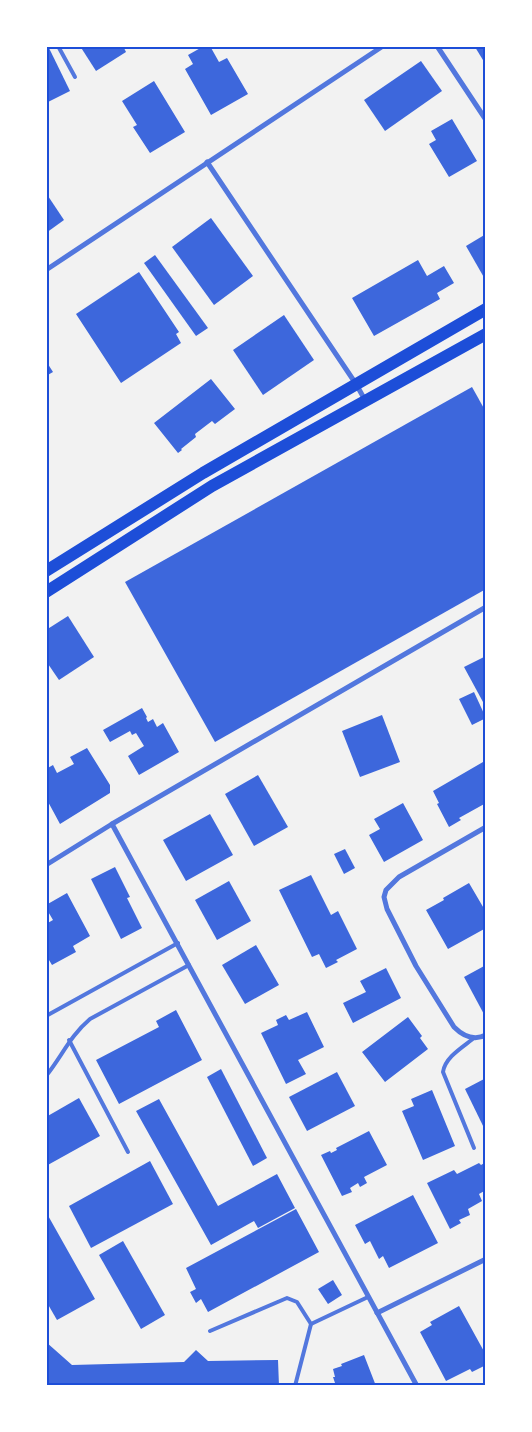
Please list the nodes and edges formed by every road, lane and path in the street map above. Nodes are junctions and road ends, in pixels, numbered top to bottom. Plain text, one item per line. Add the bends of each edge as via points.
1 (58, 46) edge
2 (383, 46) edge
3 (437, 46) edge
4 (75, 77) dead end
5 (486, 120) edge
6 (207, 162) junction
7 (46, 270) edge
8 (486, 309) edge
9 (486, 334) edge
10 (356, 384) junction
11 (365, 400) junction
12 (46, 571) edge
13 (46, 592) edge
14 (486, 607) edge
15 (112, 824) junction
16 (486, 827) edge
17 (46, 865) edge
18 (178, 943) junction
19 (189, 965) junction
20 (46, 1016) edge
21 (486, 1035) edge
22 (474, 1038) junction
23 (69, 1040) junction
24 (46, 1076) edge
25 (474, 1148) dead end
26 (128, 1152) dead end
27 (486, 1260) edge
28 (368, 1297) junction
29 (377, 1313) junction
30 (311, 1324) junction
31 (210, 1331) dead end
32 (295, 1386) edge
33 (417, 1386) edge

1 - 4 lane
2 - 6 street
3 - 5 street
6 - 7 street
6 - 10 street
8 - 10 main road
9 - 11 main road
10 - 11 street
10 - 12 main road via 203,472
11 - 13 main road via 212,486
14 - 15 street
15 - 17 street
15 - 18 street
16 - 22 street via 399,877 386,890 384,897 387,909 435,997 460,1033
18 - 19 street
18 - 20 lane
19 - 23 lane via 90,1019
19 - 28 street
21 - 22 street
22 - 25 lane via 448,1060 443,1072
23 - 24 lane
23 - 26 lane
27 - 29 street
28 - 29 street
28 - 30 lane
29 - 33 street
30 - 31 lane via 297,1302 287,1298
30 - 32 lane

